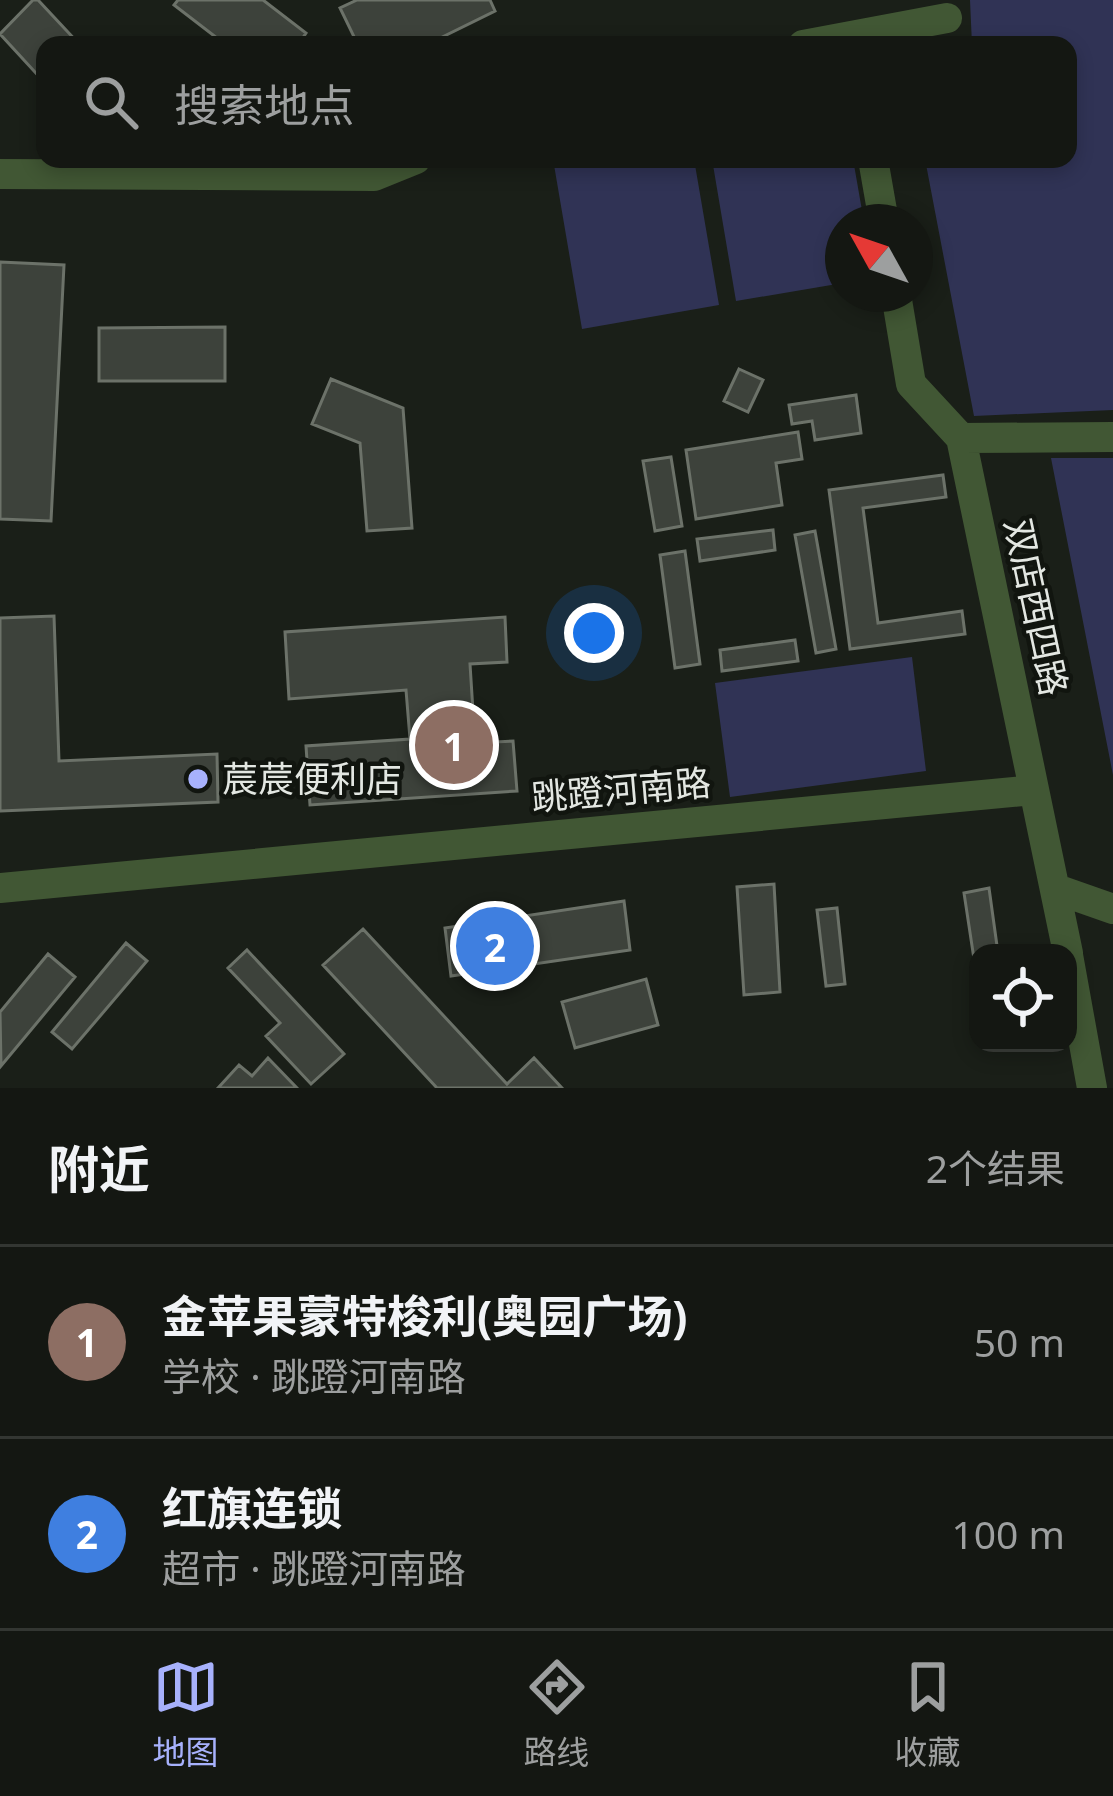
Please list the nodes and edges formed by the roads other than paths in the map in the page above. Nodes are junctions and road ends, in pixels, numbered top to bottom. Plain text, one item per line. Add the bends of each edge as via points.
1 (946, 21) edge
2 (857, 36) edge
3 (394, 168) edge
4 (875, 168) edge
5 (0, 174) edge
6 (881, 204) edge
7 (899, 312) edge
8 (1113, 436) edge
9 (961, 438) junction
10 (1034, 790) junction
11 (0, 887) edge
12 (1056, 889) junction
13 (1113, 909) edge
14 (1066, 944) edge
15 (1077, 1004) edge
16 (1092, 1088) edge

1 - 2 street
3 - 5 street via 374,176
4 - 6 street
7 - 9 street via 911,385
8 - 9 street
9 - 10 street, 双店西四路
10 - 11 street, 跳蹬河南路
10 - 12 street, 双店西四路
12 - 13 street
12 - 14 street, 双店西四路
15 - 16 street, 双店西四路

